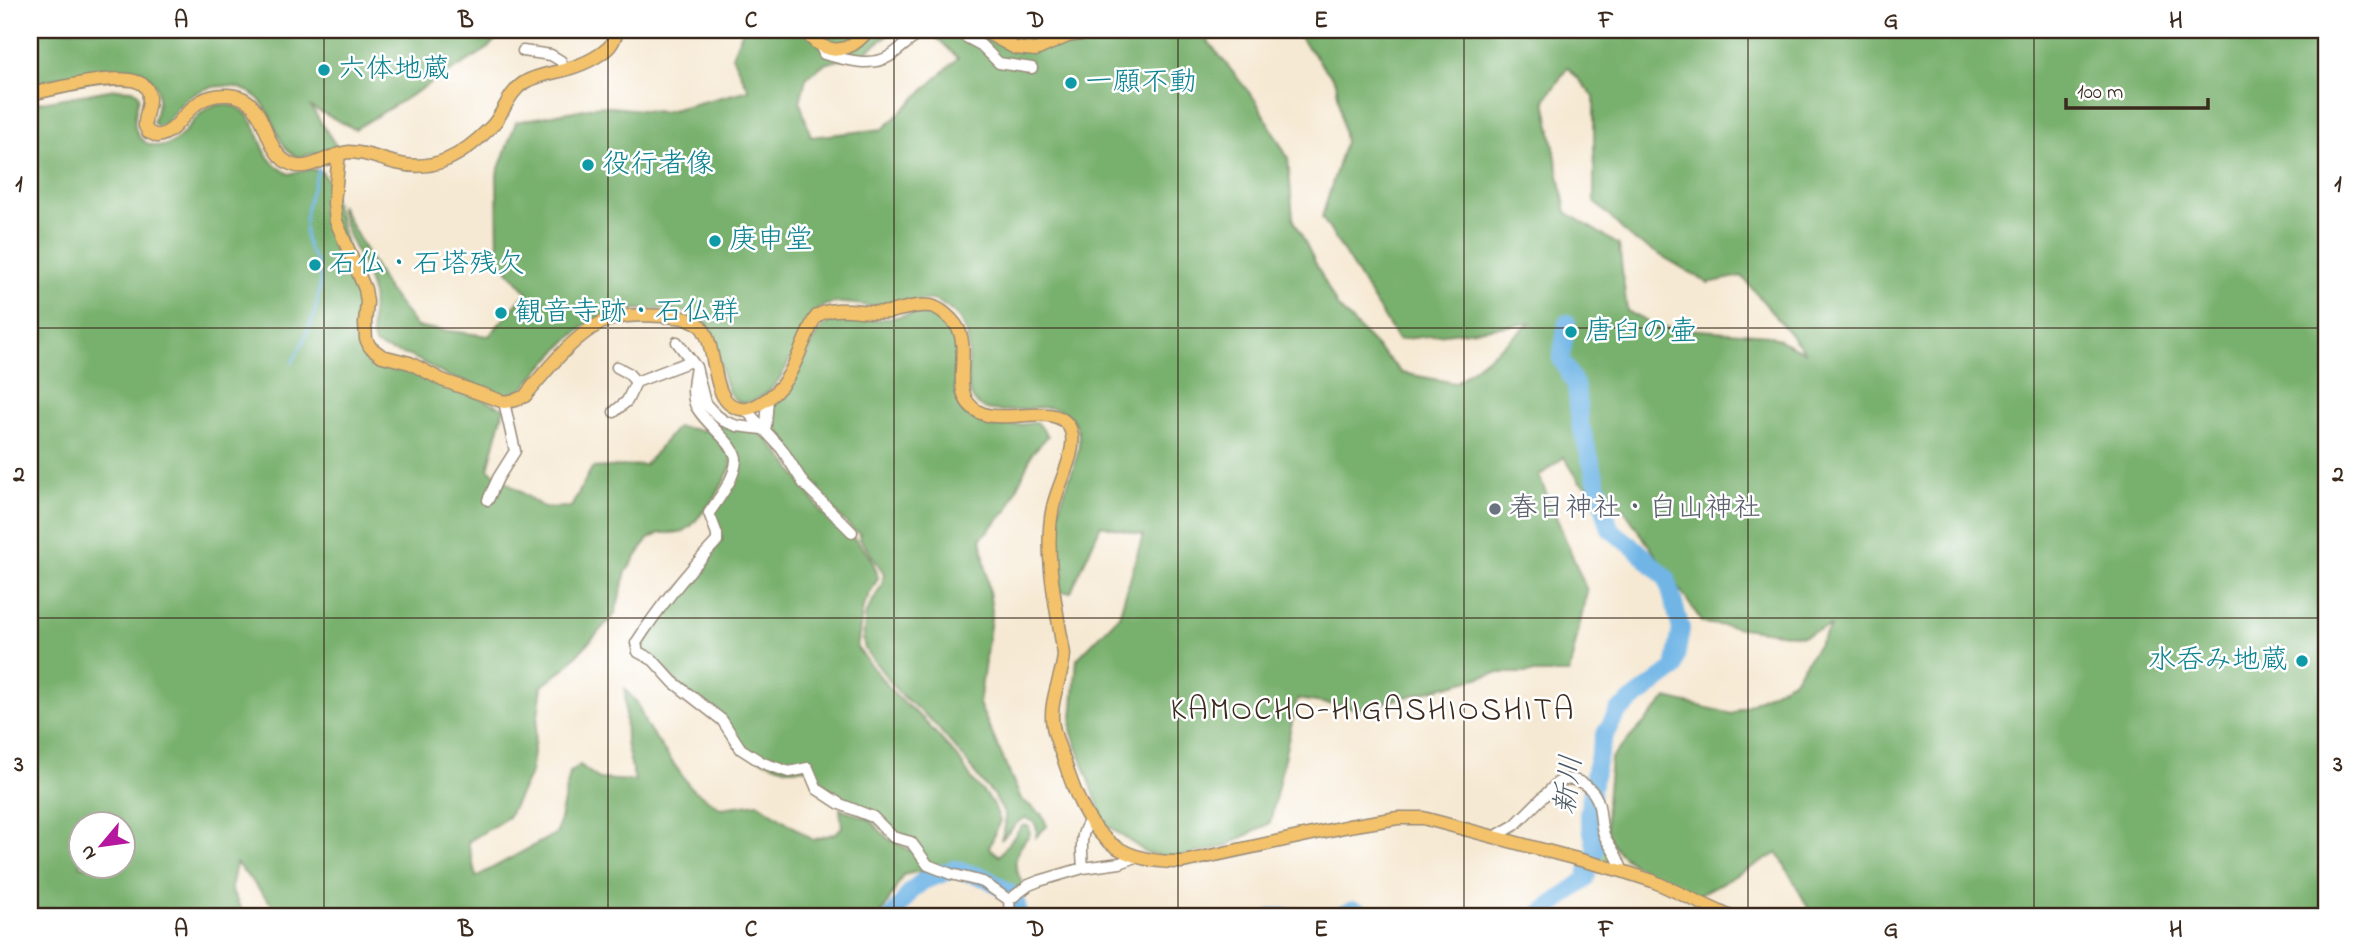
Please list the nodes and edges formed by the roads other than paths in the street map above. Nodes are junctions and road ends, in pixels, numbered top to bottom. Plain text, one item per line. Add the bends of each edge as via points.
1 (618, 30) edge
2 (803, 30) edge
3 (868, 30) edge
4 (926, 30) edge
5 (953, 30) edge
6 (982, 30) edge
7 (1107, 30) edge
8 (820, 45) junction
9 (523, 51) dead end
10 (1032, 68) dead end
11 (564, 71) junction
12 (30, 94) edge
13 (339, 153) junction
14 (677, 342) dead end
15 (693, 364) junction
16 (617, 367) dead end
17 (636, 382) junction
18 (768, 399) junction
19 (504, 402) junction
20 (746, 410) junction
21 (614, 412) dead end
22 (762, 429) junction
23 (488, 500) dead end
24 (852, 532) dead end
25 (1090, 821) junction
26 (1496, 836) junction
27 (1136, 857) junction
28 (1083, 868) junction
29 (1622, 871) junction
30 (1009, 900) junction
31 (1715, 914) edge
32 (1010, 917) edge
33 (1731, 917) edge

1 - 11 main road via 610,47
2 - 8 main road
3 - 8 main road via 850,47 836,50
4 - 8 street via 879,61 846,60 824,54
5 - 10 street via 981,45 999,64
6 - 7 main road via 1015,48 1036,50 1068,36
9 - 11 street via 551,55 561,61
11 - 13 main road via 521,85 494,124 454,158 418,167 361,153
12 - 13 main road via 114,79 136,80 149,97 146,129 157,136 170,132 202,100 230,95 256,109 277,153 288,163 307,165
13 - 19 main road via 336,221 365,289 370,348
14 - 15 street
15 - 17 street
15 - 22 street via 705,403 715,414 737,426
15 - 30 street via 696,406 737,457 709,513 717,541 648,625 636,643 638,652 722,720 741,749 789,772 808,768 817,789 873,817 893,837 911,842 928,865 983,882
16 - 17 street
17 - 21 street via 627,401
18 - 20 main road
18 - 22 street
18 - 25 main road via 792,373 817,317 840,309 870,314 933,306 957,326 964,352 963,395 975,411 1001,418 1044,413 1065,422 1071,431 1071,447 1051,527 1053,585 1064,654 1052,718 1070,780
19 - 20 main road via 525,396 588,330 638,314 690,320 702,328 725,401
19 - 23 street via 515,451
20 - 22 street
22 - 24 street via 811,491
25 - 27 main road via 1120,852
25 - 28 street via 1085,825
26 - 27 main road via 1423,818 1398,818 1183,862
26 - 29 main road
26 - 29 street via 1515,825 1562,780 1571,779 1585,785 1598,801 1604,836
27 - 28 street
28 - 30 street via 1039,881
29 - 31 main road via 1653,881
30 - 32 street
31 - 33 main road

